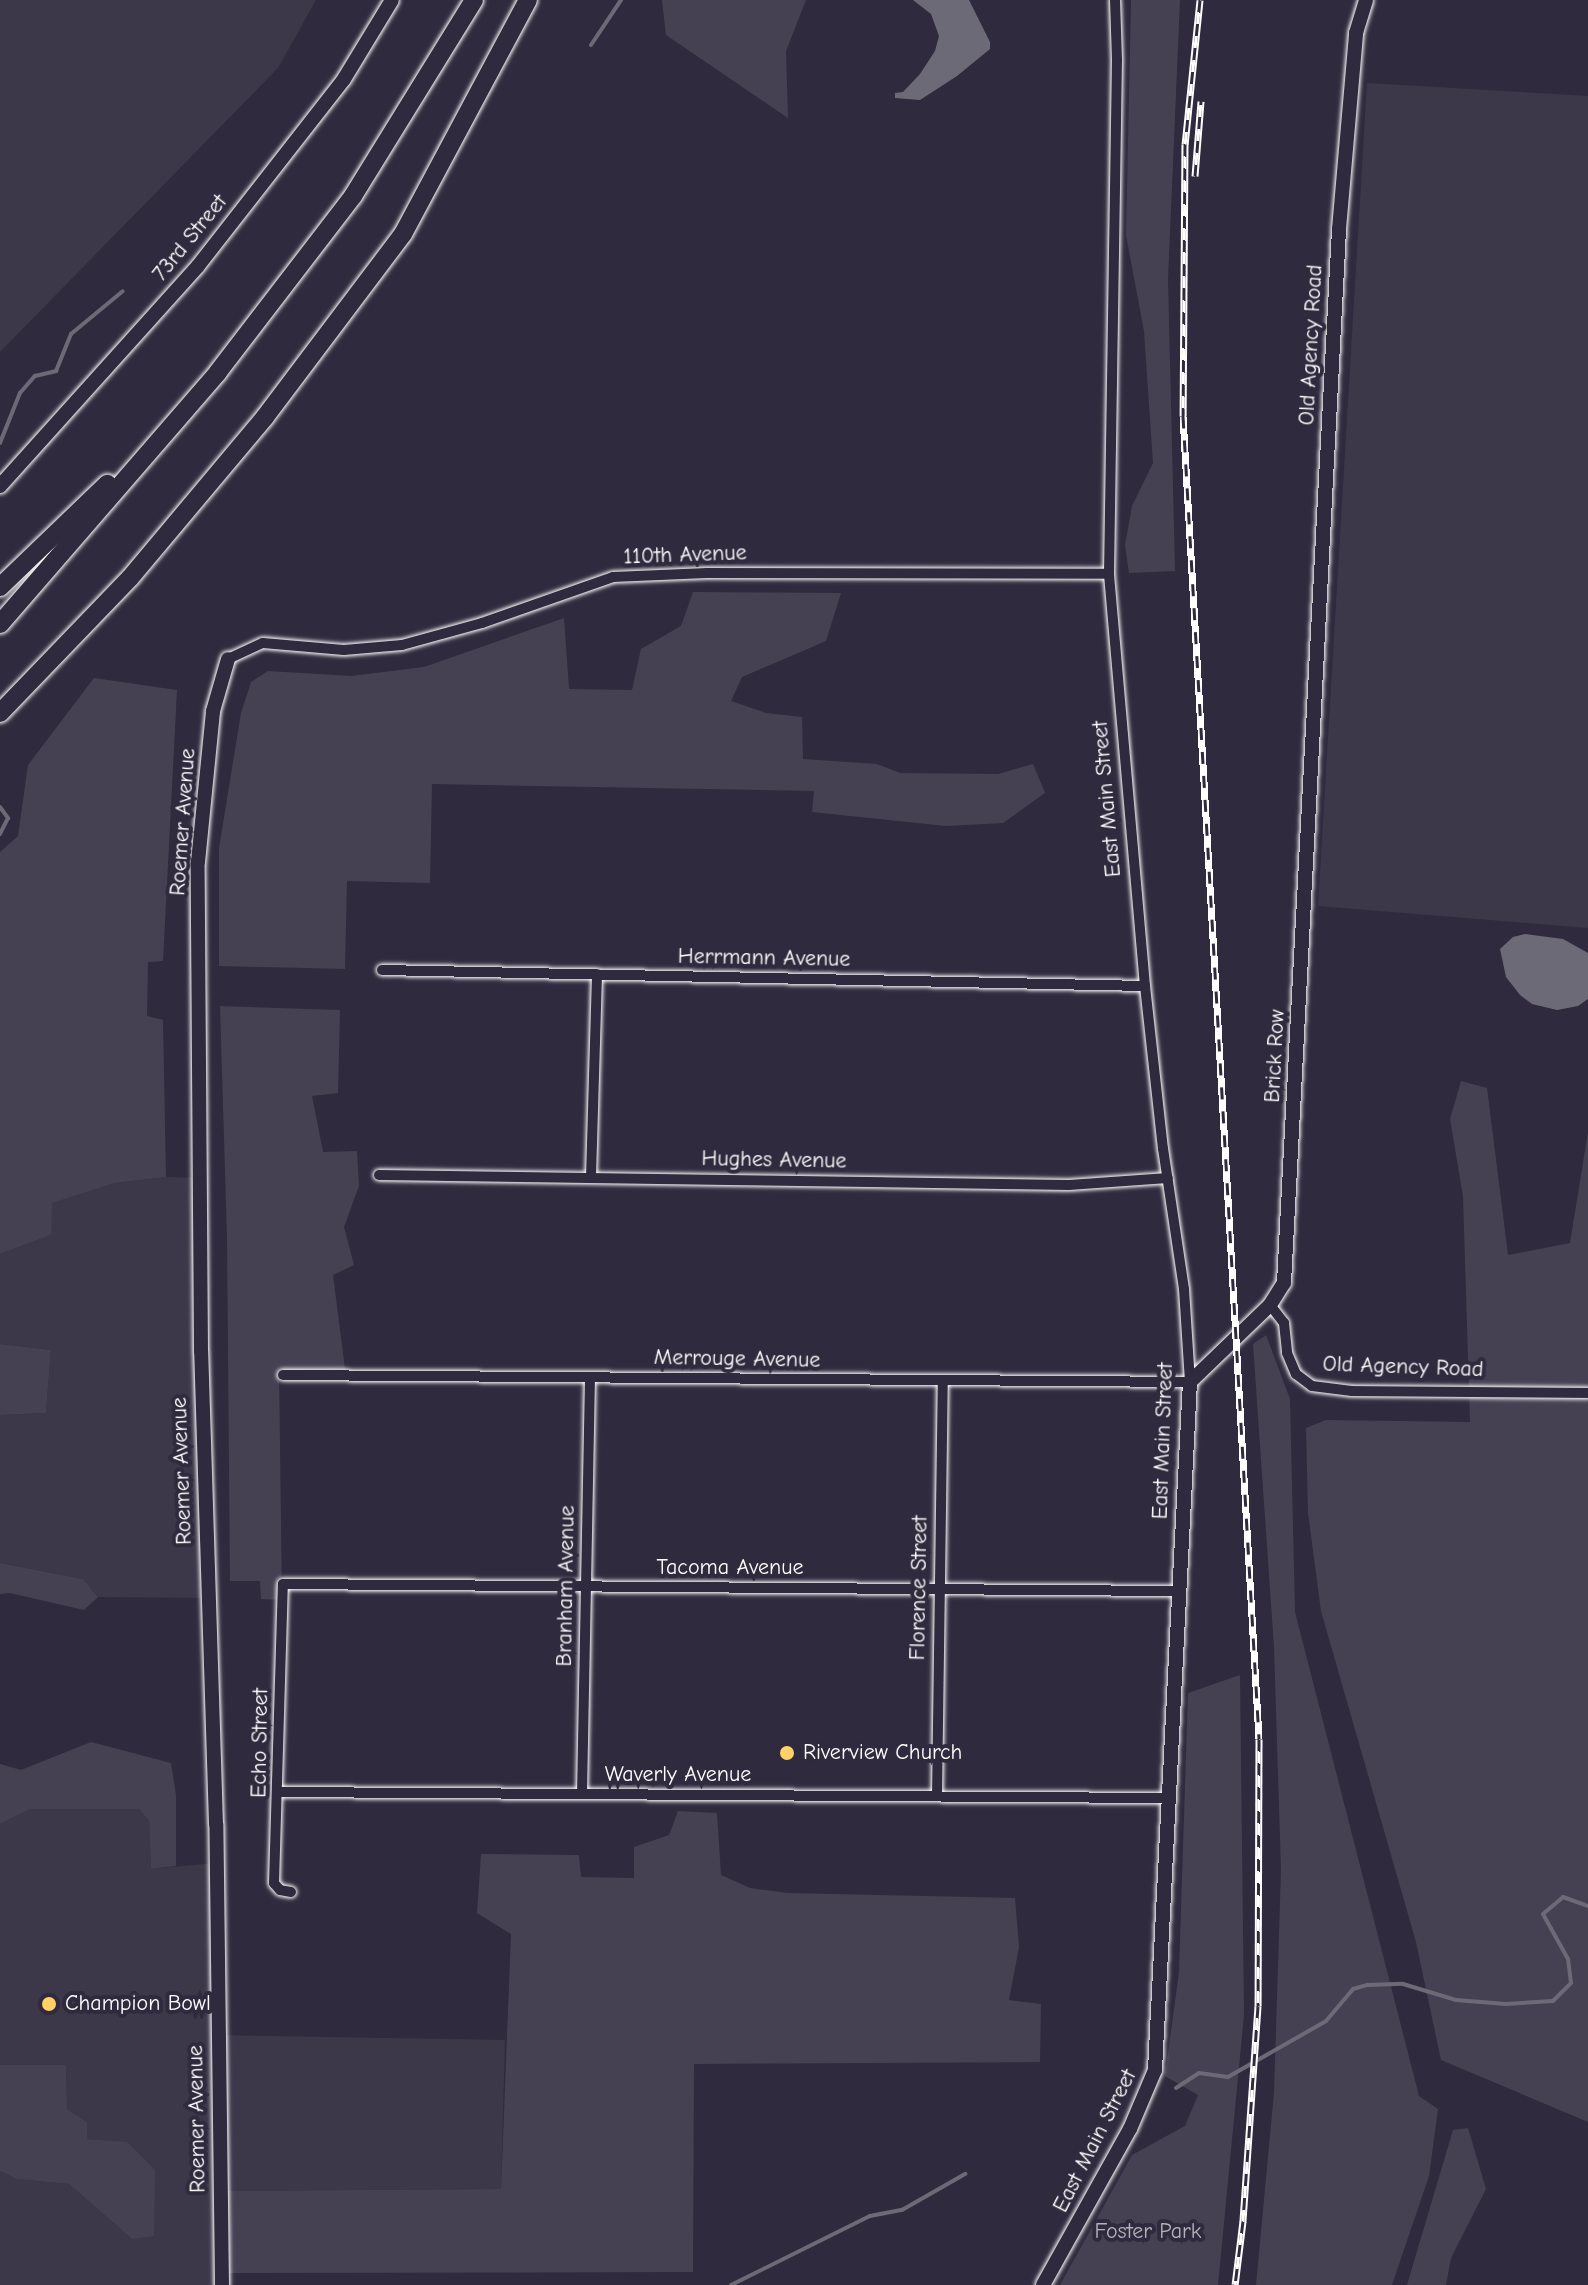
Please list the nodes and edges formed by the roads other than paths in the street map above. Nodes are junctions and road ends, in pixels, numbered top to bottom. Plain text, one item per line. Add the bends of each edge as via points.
1 (392, 0) edge
2 (474, 0) edge
3 (528, 0) edge
4 (1115, 0) edge
5 (1366, 0) edge
6 (218, 372) junction
7 (0, 486) edge
8 (1109, 574) junction
9 (0, 587) edge
10 (0, 624) edge
11 (228, 659) joint
12 (1314, 695) joint
13 (0, 713) edge
14 (382, 970) dead end
15 (597, 974) junction
16 (1145, 986) junction
17 (379, 1175) dead end
18 (591, 1177) junction
19 (1168, 1178) junction
20 (1270, 1305) junction
21 (283, 1375) dead end
22 (590, 1378) junction
23 (943, 1381) junction
24 (1190, 1382) junction
25 (1588, 1393) edge
26 (283, 1584) joint
27 (586, 1587) junction
28 (939, 1590) junction
29 (1178, 1591) junction
30 (279, 1792) junction
31 (582, 1794) junction
32 (937, 1796) junction
33 (1171, 1798) junction
34 (291, 1892) dead end
35 (222, 2285) edge
36 (1043, 2285) edge

1 - 7 street, 73rd Street via 344,79 198,266
2 - 6 highway via 353,196
3 - 13 highway via 403,234 265,417 130,578
4 - 8 street, East Main Street
5 - 12 street, Old Agency Road via 1356,33 1339,229
6 - 9 highway
6 - 10 highway
8 - 11 street, 110th Avenue via 613,577 402,645 344,650 263,643
8 - 16 street, East Main Street
11 - 35 street, Roemer Avenue via 213,711 198,862 201,1365 216,1824
12 - 20 street, Brick Row via 1289,1244 1284,1283
14 - 15 street, Herrmann Avenue
15 - 16 street, Herrmann Avenue
15 - 18 street
16 - 19 street, East Main Street
17 - 18 street, Hughes Avenue
18 - 19 street, Hughes Avenue via 1069,1185
19 - 24 street, East Main Street via 1184,1289
20 - 24 street, Brick Row
20 - 25 street, Old Agency Road via 1284,1323 1296,1374 1312,1386
21 - 22 street, Merrouge Avenue
22 - 23 street, Merrouge Avenue
22 - 27 street, Branham Avenue
23 - 24 street, Merrouge Avenue
23 - 28 street, Florence Street
24 - 29 street, East Main Street
26 - 27 street, Tacoma Avenue
26 - 30 street, Echo Street
27 - 28 street, Tacoma Avenue
27 - 31 street, Branham Avenue
28 - 29 street, Tacoma Avenue
28 - 32 street, Florence Street
29 - 33 street, East Main Street
30 - 31 street, Waverly Avenue
30 - 34 street, Echo Street via 274,1883
31 - 32 street, Waverly Avenue
32 - 33 street, Waverly Avenue
33 - 36 street, East Main Street via 1155,2070 1130,2129

